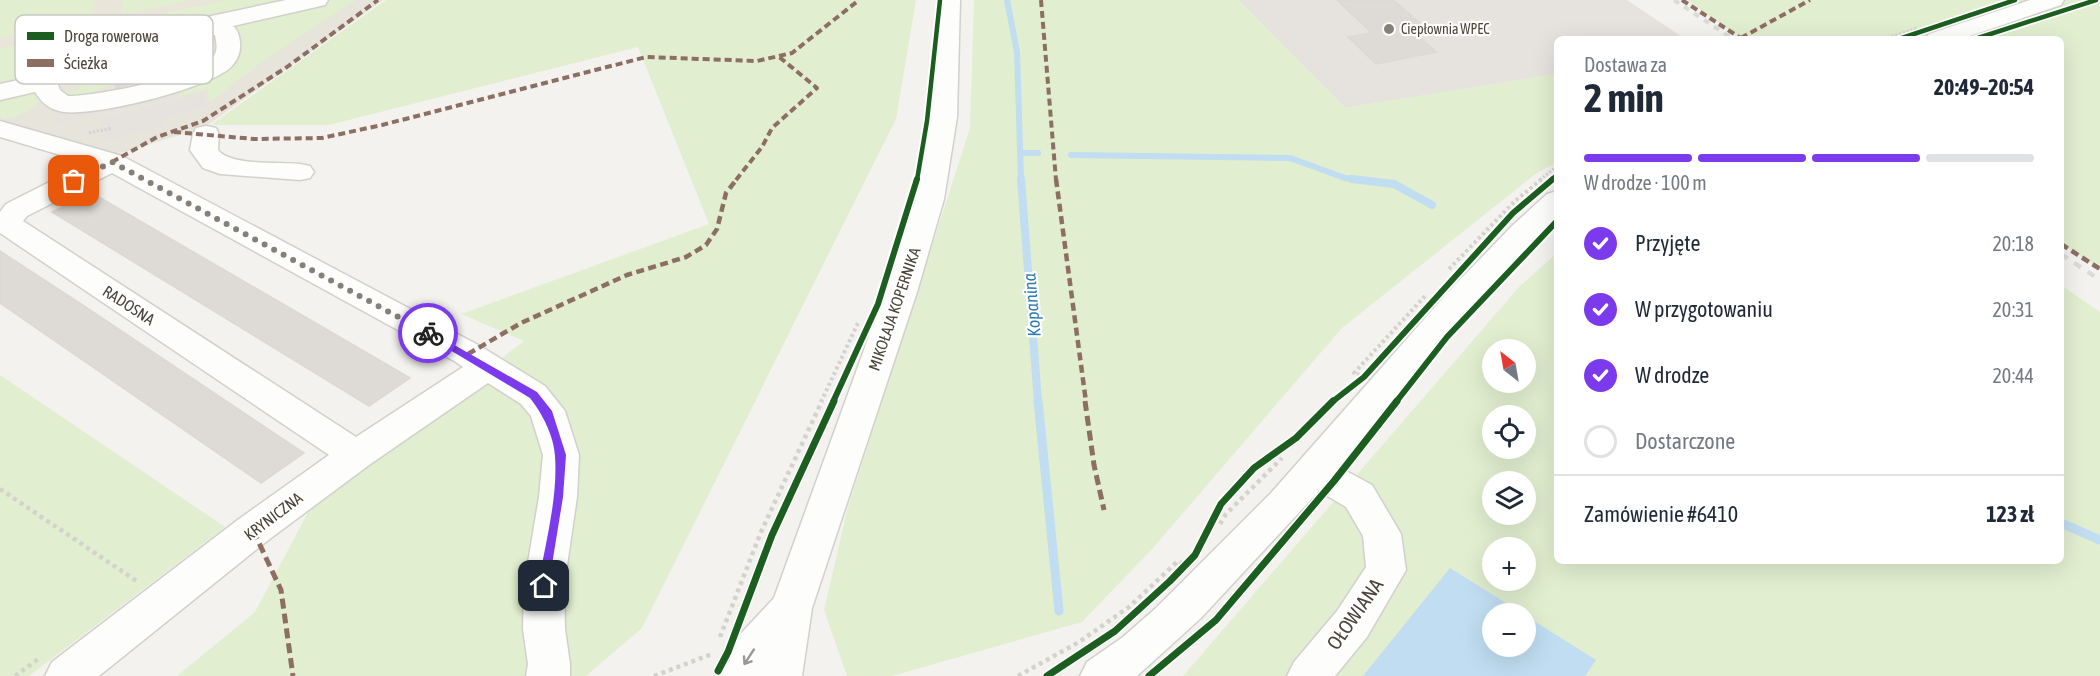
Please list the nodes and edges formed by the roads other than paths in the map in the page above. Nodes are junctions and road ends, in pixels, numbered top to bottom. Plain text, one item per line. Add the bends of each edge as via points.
1 (317, 0) edge
2 (949, 0) edge
3 (2053, 0) edge
4 (213, 23) edge
5 (213, 26) edge
6 (1933, 34) edge
7 (213, 68) edge
8 (35, 84) edge
9 (44, 84) edge
10 (171, 84) edge
11 (0, 92) edge
12 (64, 104) junction
13 (0, 128) edge
14 (206, 134) dead end
15 (112, 162) junction
16 (300, 172) dead end
17 (1554, 203) edge
18 (486, 368) junction
19 (356, 455) junction
20 (1300, 463) junction
21 (791, 608) junction
22 (723, 657) edge
23 (557, 672) edge
24 (67, 676) edge
25 (780, 676) edge
26 (1102, 676) edge
27 (1309, 676) edge

1 - 4 street
2 - 21 street, MIKOŁAJA KOPERNIKA via 944,117 930,200
3 - 6 street
5 - 7 street via 226,31 229,50
8 - 11 street
9 - 12 street via 53,99
10 - 12 street via 103,101
12 - 13 street via 34,112
13 - 15 street
14 - 16 street via 204,150 213,162 230,168
15 - 18 street via 458,349
15 - 19 street, RADOSNA via 16,210 7,224
17 - 20 street
18 - 19 street, KRYNICZNA
18 - 23 street via 533,395 547,411 561,455 544,586 544,629
19 - 24 street, KRYNICZNA
20 - 26 street via 1170,624
20 - 27 street, OŁOWIANA via 1359,496 1382,534 1386,570 1352,624
21 -> 22 street, MIKOŁAJA KOPERNIKA via 748,655
21 - 25 street, MIKOŁAJA KOPERNIKA

